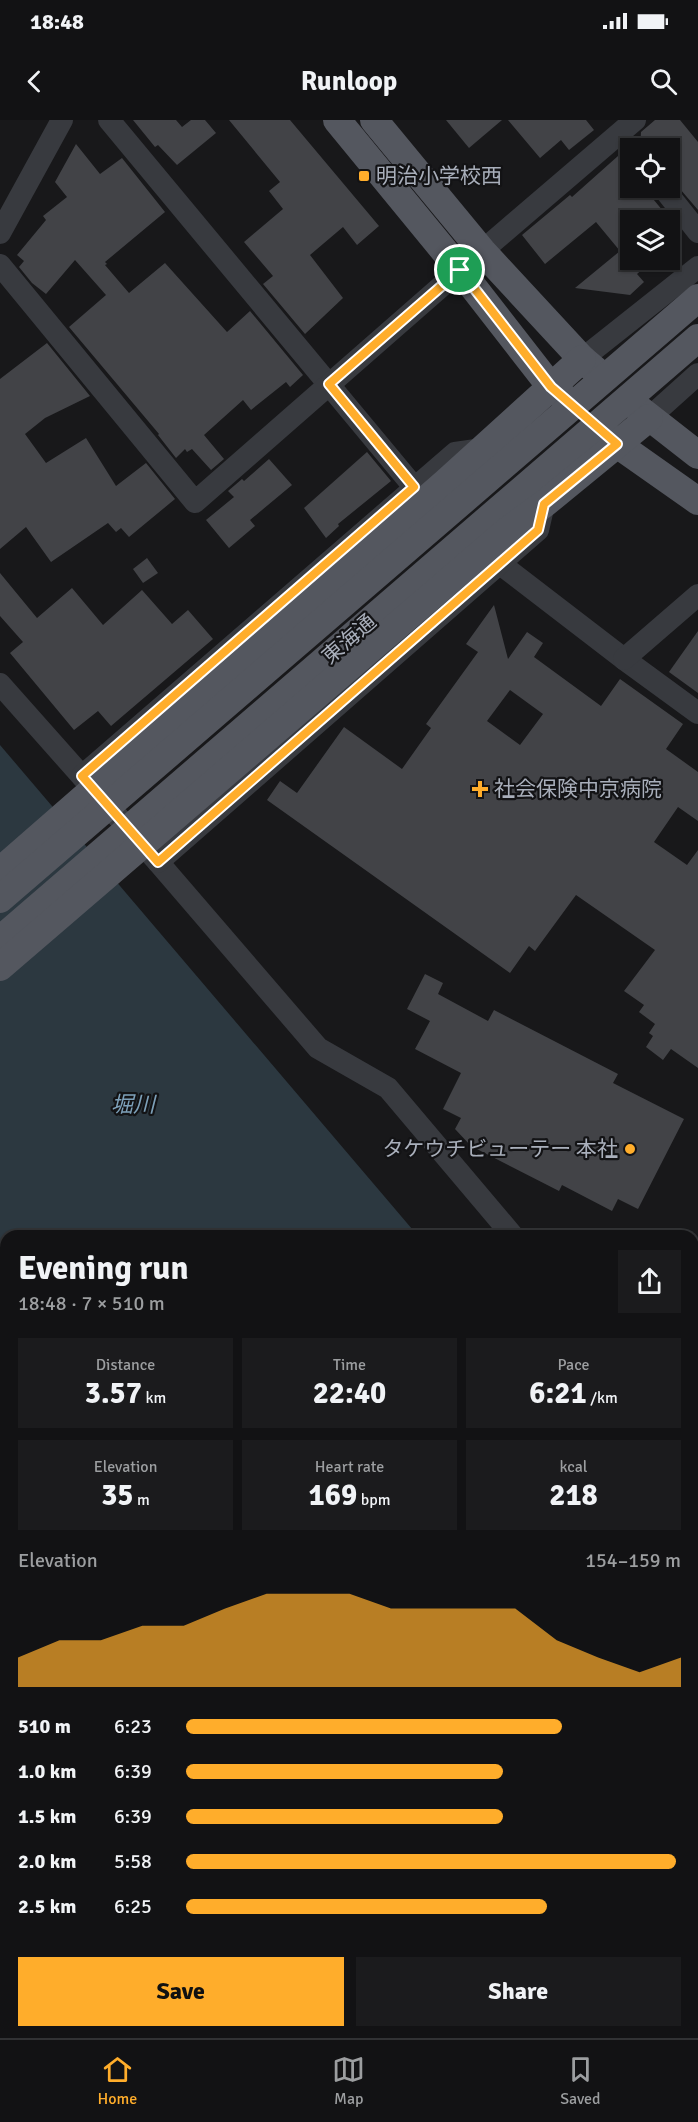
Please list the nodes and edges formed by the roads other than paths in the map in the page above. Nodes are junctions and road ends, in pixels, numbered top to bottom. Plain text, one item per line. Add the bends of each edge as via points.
1 (62, 120) edge
2 (109, 120) edge
3 (336, 120) edge
4 (374, 120) edge
5 (625, 130) edge
6 (671, 198) edge
7 (698, 232) edge
8 (0, 233) edge
9 (482, 251) junction
10 (0, 265) edge
11 (698, 267) edge
12 (460, 270) junction
13 (698, 298) edge
14 (698, 338) edge
15 (582, 359) junction
16 (698, 374) edge
17 (329, 384) junction
18 (551, 387) junction
19 (649, 418) junction
20 (617, 444) junction
21 (483, 448) junction
22 (698, 455) edge
23 (414, 487) junction
24 (698, 501) edge
25 (544, 504) junction
26 (500, 563) junction
27 (698, 595) edge
28 (624, 660) junction
29 (0, 684) edge
30 (698, 713) edge
31 (82, 776) junction
32 (158, 862) junction
33 (0, 871) edge
34 (0, 899) edge
35 (0, 940) edge
36 (0, 967) edge
37 (508, 1230) edge

1 - 8 street
2 - 17 street
3 - 12 main road
4 - 9 main road
5 - 9 street
6 - 7 street
9 - 15 main road
10 - 17 street via 195,502
11 - 15 street
12 - 17 street
12 - 18 main road
13 - 34 main road, 東海通
14 - 35 main road, 東海通
15 - 18 main road
15 - 19 main road
16 - 19 street
17 - 23 street
18 - 20 main road
18 - 21 main road
19 - 20 main road
19 - 22 main road
20 - 24 main road
20 - 25 main road
21 - 23 street via 455,453
21 - 33 main road
23 - 31 street
25 - 26 street via 538,530
25 - 36 main road via 507,531
26 - 28 street
26 - 32 street
27 - 28 street
28 - 30 street
29 - 31 street
31 - 32 street
32 - 37 street via 318,1048 388,1088

